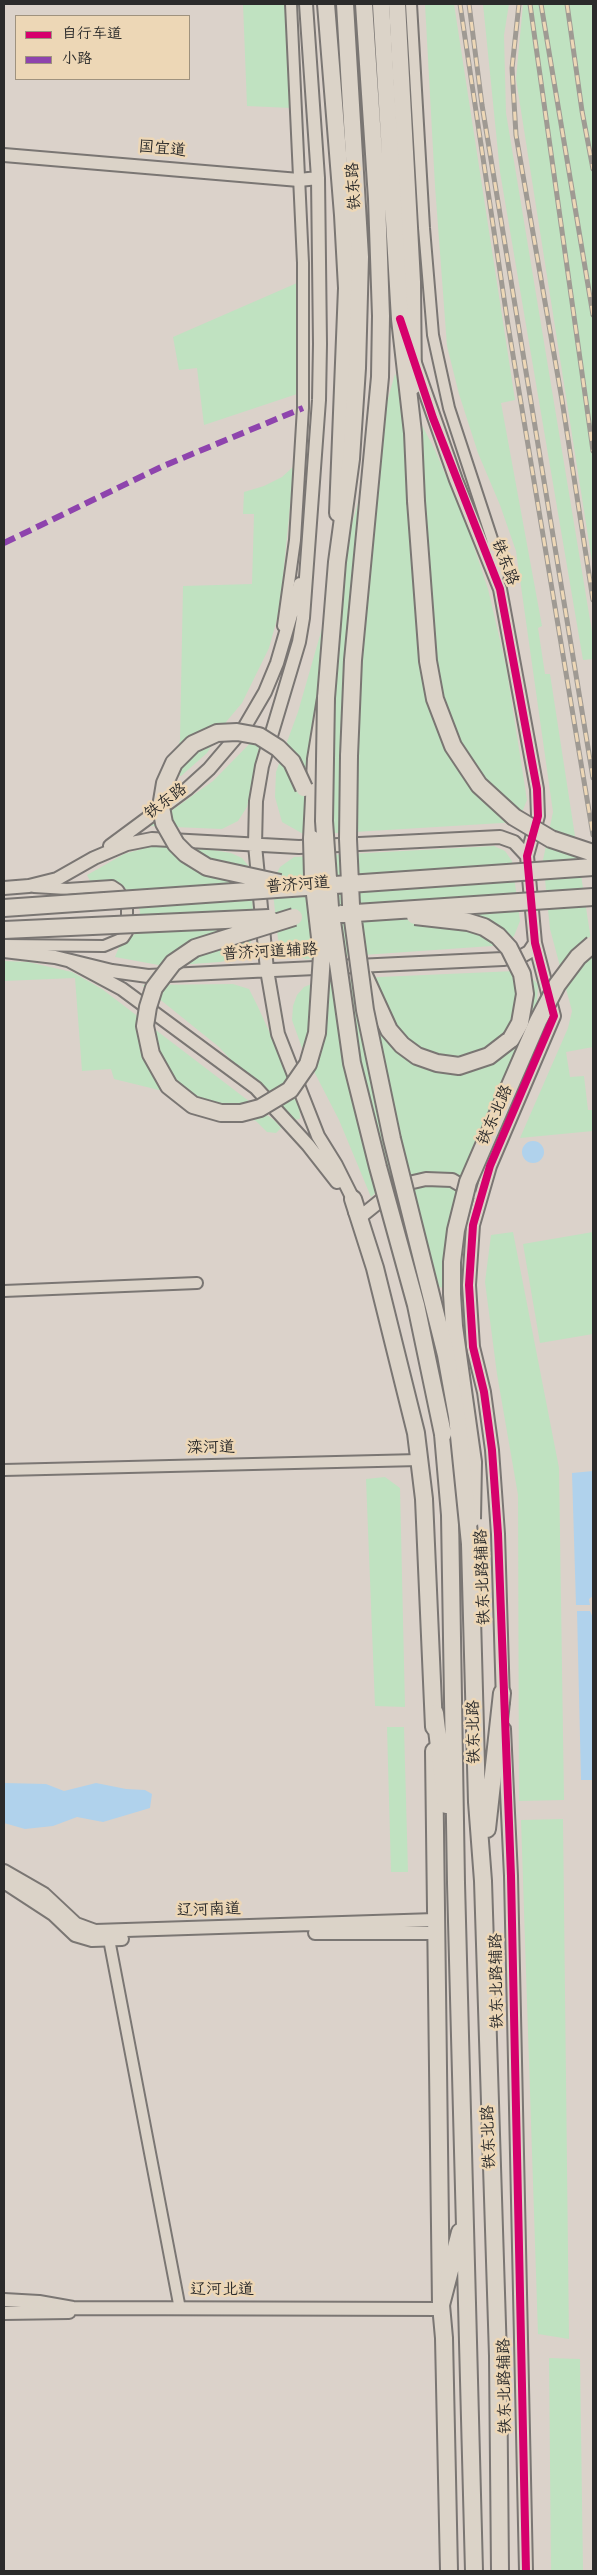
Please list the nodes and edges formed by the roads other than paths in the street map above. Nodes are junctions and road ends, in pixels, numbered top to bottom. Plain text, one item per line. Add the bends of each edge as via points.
1 (291, 4) edge
2 (306, 4) edge
3 (326, 4) edge
4 (345, 4) edge
5 (364, 4) edge
6 (381, 4) edge
7 (397, 4) edge
8 (411, 4) edge
9 (4, 155) edge
10 (318, 178) junction
11 (298, 180) junction
12 (400, 318) junction
13 (413, 358) junction
14 (413, 433) junction
15 (308, 556) junction
16 (337, 562) junction
17 (500, 589) junction
18 (277, 663) junction
19 (326, 698) junction
20 (312, 839) junction
21 (256, 845) junction
22 (593, 853) edge
23 (527, 856) junction
24 (94, 858) junction
25 (593, 867) edge
26 (29, 886) junction
27 (4, 888) edge
28 (300, 888) junction
29 (593, 897) edge
30 (351, 905) joint
31 (330, 907) joint
32 (4, 908) edge
33 (380, 912) junction
34 (294, 917) junction
35 (4, 930) edge
36 (535, 943) junction
37 (593, 944) edge
38 (4, 945) edge
39 (4, 951) edge
40 (322, 955) junction
41 (70, 961) junction
42 (360, 968) junction
43 (267, 970) junction
44 (352, 1063) junction
45 (353, 1199) joint
46 (477, 1214) junction
47 (359, 1218) junction
48 (197, 1283) dead end
49 (4, 1291) edge
50 (484, 1392) joint
51 (419, 1460) junction
52 (4, 1470) edge
53 (470, 1544) junction
54 (502, 1693) junction
55 (435, 1713) junction
56 (4, 1871) edge
57 (483, 1881) junction
58 (4, 1882) edge
59 (456, 1883) junction
60 (435, 1927) junction
61 (108, 1936) junction
62 (465, 2213) junction
63 (4, 2300) edge
64 (180, 2309) junction
65 (442, 2310) junction
66 (4, 2313) edge
67 (449, 2571) edge
68 (474, 2571) edge
69 (500, 2571) edge
70 (526, 2571) edge

1 - 11 street, 铁东路
2 - 10 street, 铁东路
3 - 16 main road via 346,288
4 - 16 main road, 铁东路 via 360,266 352,450
5 - 30 main road, 铁东路, bridge via 381,316 380,377 351,699 348,839
6 - 12 main road
7 - 13 main road, 铁东路
8 - 17 street via 434,335 449,408 492,539
9 - 11 street, 国宜道
10 - 11 street, 国宜道
10 - 15 street, 铁东路 via 320,362
11 - 18 street, 铁东路 via 303,272 301,445 291,582
12 - 13 street, 铁东路
12 - 14 main road
13 - 14 main road, 铁东路
13 - 17 street, 铁东路 via 436,427
14 - 22 main road, bridge via 428,661 435,699 453,746 480,785 514,817 552,839
15 - 18 street, 铁东路
15 - 21 street, 铁东路 via 299,642 262,766 256,800
16 - 19 main road, 铁东路
17 - 23 street, 铁东路 via 537,789 538,816
18 - 24 street, 铁东路 via 255,712 228,749 187,789
19 - 20 main road, bridge via 316,759
19 - 31 main road, 铁东路, bridge via 324,820
20 - 28 main road, bridge via 301,776 286,755 259,736 226,732 202,739 180,755 169,772 162,795 162,816 169,832 186,854 207,867
20 - 40 main road, bridge
21 - 23 street via 299,847 500,837 514,842
21 - 24 street via 152,839 127,844
21 - 43 street, 铁东路
23 - 36 street, 铁东北路
24 - 26 street via 57,879
25 - 28 main road, 普济河道, bridge
26 - 27 street
26 - 38 street via 67,889 112,886 126,904 127,932 123,938 104,946
28 - 32 main road, 普济河道, bridge
29 - 33 main road, 普济河道, bridge
30 - 42 main road, 铁东北路, bridge
31 - 44 main road, 铁东北路, bridge
33 - 34 main road, 普济河道, bridge
33 - 42 main road, bridge via 468,922 498,936 513,954 522,974 525,994 520,1022 505,1045 480,1061 459,1066 427,1060 409,1052 389,1030
34 - 35 main road, 普济河道, bridge
34 - 40 main road, bridge via 204,944 179,958 160,977 150,998 146,1026 151,1054 169,1086 193,1105 221,1114 251,1111 286,1093 300,1078 313,1051
36 - 43 street, 普济河道辅路 via 529,952 509,958
36 - 46 street, 铁东北路 via 554,1016 490,1166
37 - 53 main road, bridge via 578,957 557,985 538,1021 468,1182 456,1230 452,1294 473,1462
39 - 41 street, 普济河道辅路
40 - 44 main road, bridge via 337,1026
41 - 43 street, 普济河道辅路 via 148,976
41 - 47 street via 122,989 256,1088 330,1170
42 - 53 main road, 铁东北路, bridge via 369,1038 446,1355 457,1416
43 - 45 street via 278,1034 318,1136
44 - 59 main road, 铁东北路, bridge via 416,1305 443,1434 450,1515
45 - 47 main road
46 - 47 street via 469,1190 452,1180 426,1179 400,1185
46 - 50 street, 铁东北路 via 473,1225 469,1285 473,1347
47 - 51 main road via 406,1392
48 - 49 street
50 - 54 street, 铁东北路辅路 via 498,1534
51 - 52 street, 滦河道
51 - 55 main road via 424,1499
53 - 57 main road, 铁东北路 via 477,1802
54 - 57 main road
54 - 70 street, 铁东北路辅路 via 510,1876
55 - 59 main road
55 - 60 main road
56 - 61 street, 辽河南道 via 44,1894 76,1924
57 - 69 main road, 铁东北路 via 498,2346
58 - 61 street, 辽河南道 via 34,1900 75,1934 92,1940
59 - 62 main road, 铁东北路
60 - 61 street, 辽河南道
60 - 65 main road
61 - 64 street
62 - 65 main road
62 - 68 main road, 铁东北路
63 - 64 street, 辽河北道 via 73,2308
64 - 65 street, 辽河北道
65 - 66 street, 辽河北道
65 - 67 main road

